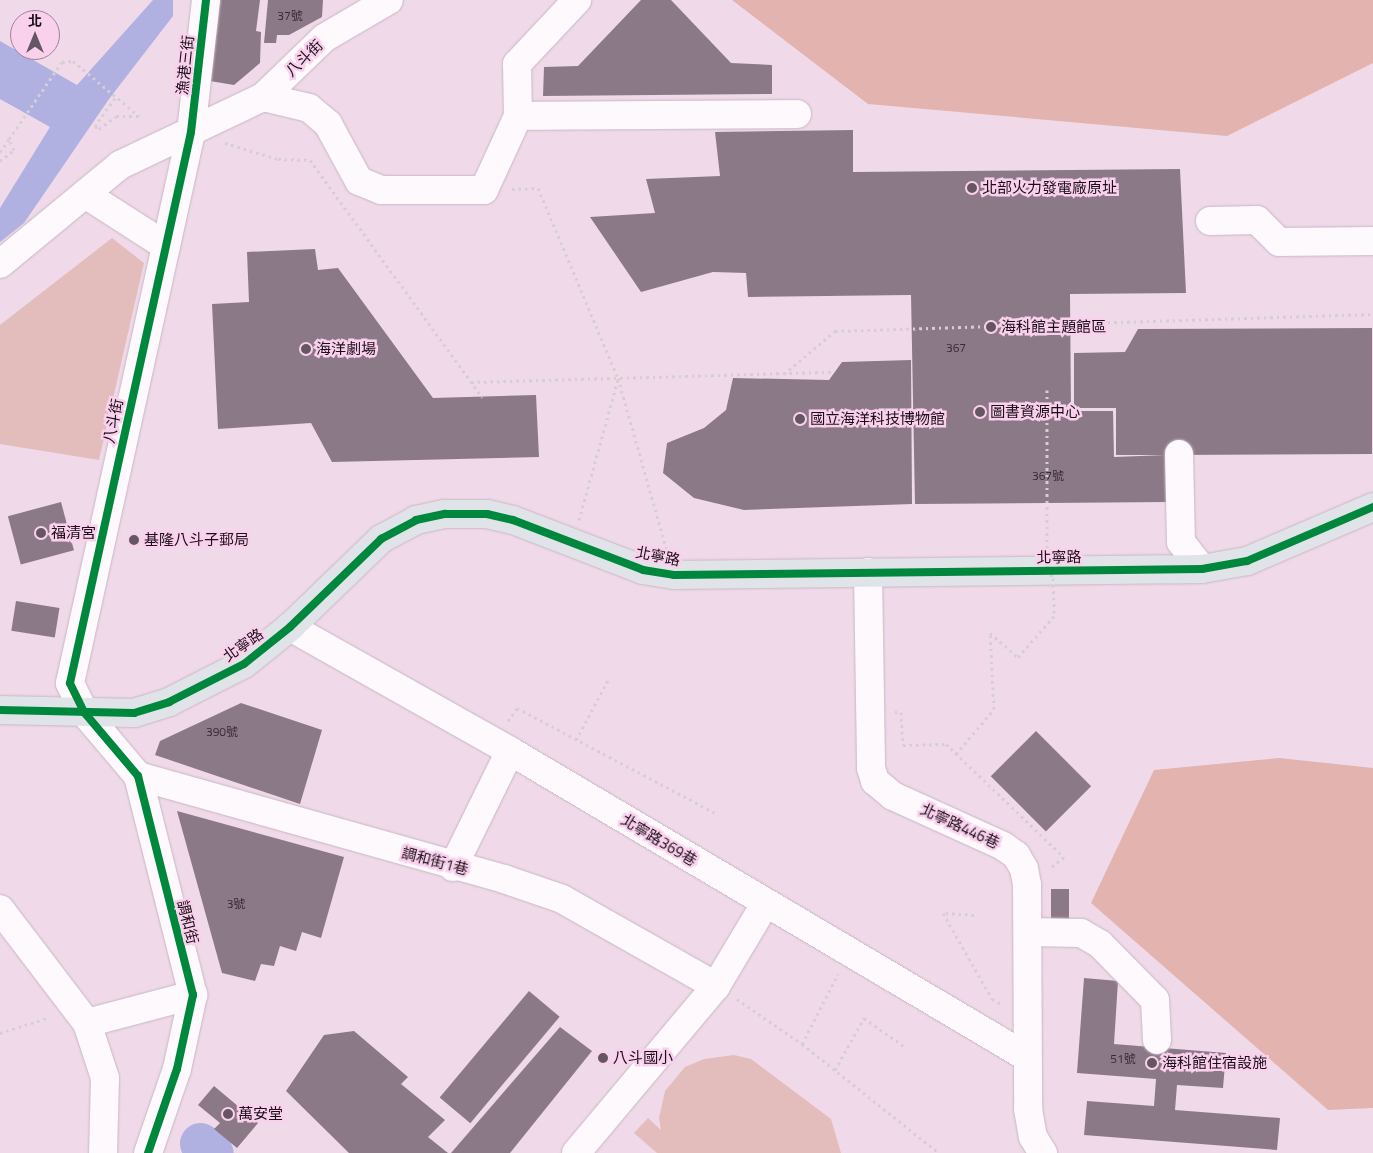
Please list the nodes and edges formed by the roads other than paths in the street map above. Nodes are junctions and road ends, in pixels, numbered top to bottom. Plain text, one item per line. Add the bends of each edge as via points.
1 (206, 0) edge
2 (388, 0) edge
3 (577, 0) edge
4 (263, 98) junction
5 (797, 114) dead end
6 (518, 116) junction
7 (191, 132) junction
8 (85, 194) junction
9 (1210, 221) dead end
10 (1373, 241) edge
11 (166, 246) junction
12 (0, 264) edge
13 (1179, 454) dead end
14 (1373, 507) edge
15 (1202, 569) junction
16 (868, 572) junction
17 (290, 627) junction
18 (0, 710) edge
19 (84, 712) junction
20 (501, 746) junction
21 (138, 776) junction
22 (453, 867) junction
23 (765, 904) junction
24 (0, 909) edge
25 (1028, 932) junction
26 (716, 986) junction
27 (193, 995) junction
28 (82, 1016) junction
29 (1157, 1040) dead end
30 (1027, 1057) junction
31 (103, 1153) edge
32 (148, 1153) edge
33 (576, 1153) edge
34 (1043, 1153) edge

1 - 7 street, 漁港三街
2 - 4 street, 八斗街 via 324,38
3 - 6 street via 517,64
4 - 6 street via 310,108 328,124 359,181 381,190 484,190
4 - 7 street, 八斗街
5 - 6 street
7 - 8 street via 120,165
7 - 11 street, 八斗街
8 - 11 street
8 - 12 street
9 - 10 street via 1257,220 1279,242
11 - 19 street, 八斗街 via 70,683
13 - 15 street via 1181,542
14 - 15 main road, 北寧路 via 1247,561
15 - 16 main road, 北寧路
16 - 17 main road, 北寧路 via 674,575 643,570 513,520 487,514 445,514 416,520 381,539
16 - 25 street, 北寧路446巷 via 871,768 875,781 884,791 988,837 1016,856 1024,869 1027,885
17 - 19 main road, 北寧路 via 244,664 169,702 134,713
17 - 20 street, 北寧路369巷
18 - 19 main road, 北寧路
19 - 21 street, 調和街
20 - 22 street
20 - 23 street, 北寧路369巷
21 - 22 street, 調和街1巷
21 - 27 street, 調和街
22 - 26 street, 調和街1巷 via 504,879 562,899
23 - 26 street
23 - 30 street, 北寧路369巷
24 - 28 street
25 - 29 street via 1080,933 1100,944 1155,1000
25 - 30 street, 北寧路446巷
26 - 33 street
27 - 28 street
27 - 32 street, 調和街 via 177,1069
28 - 31 street via 105,1078
30 - 34 street, 北寧路446巷 via 1030,1124

